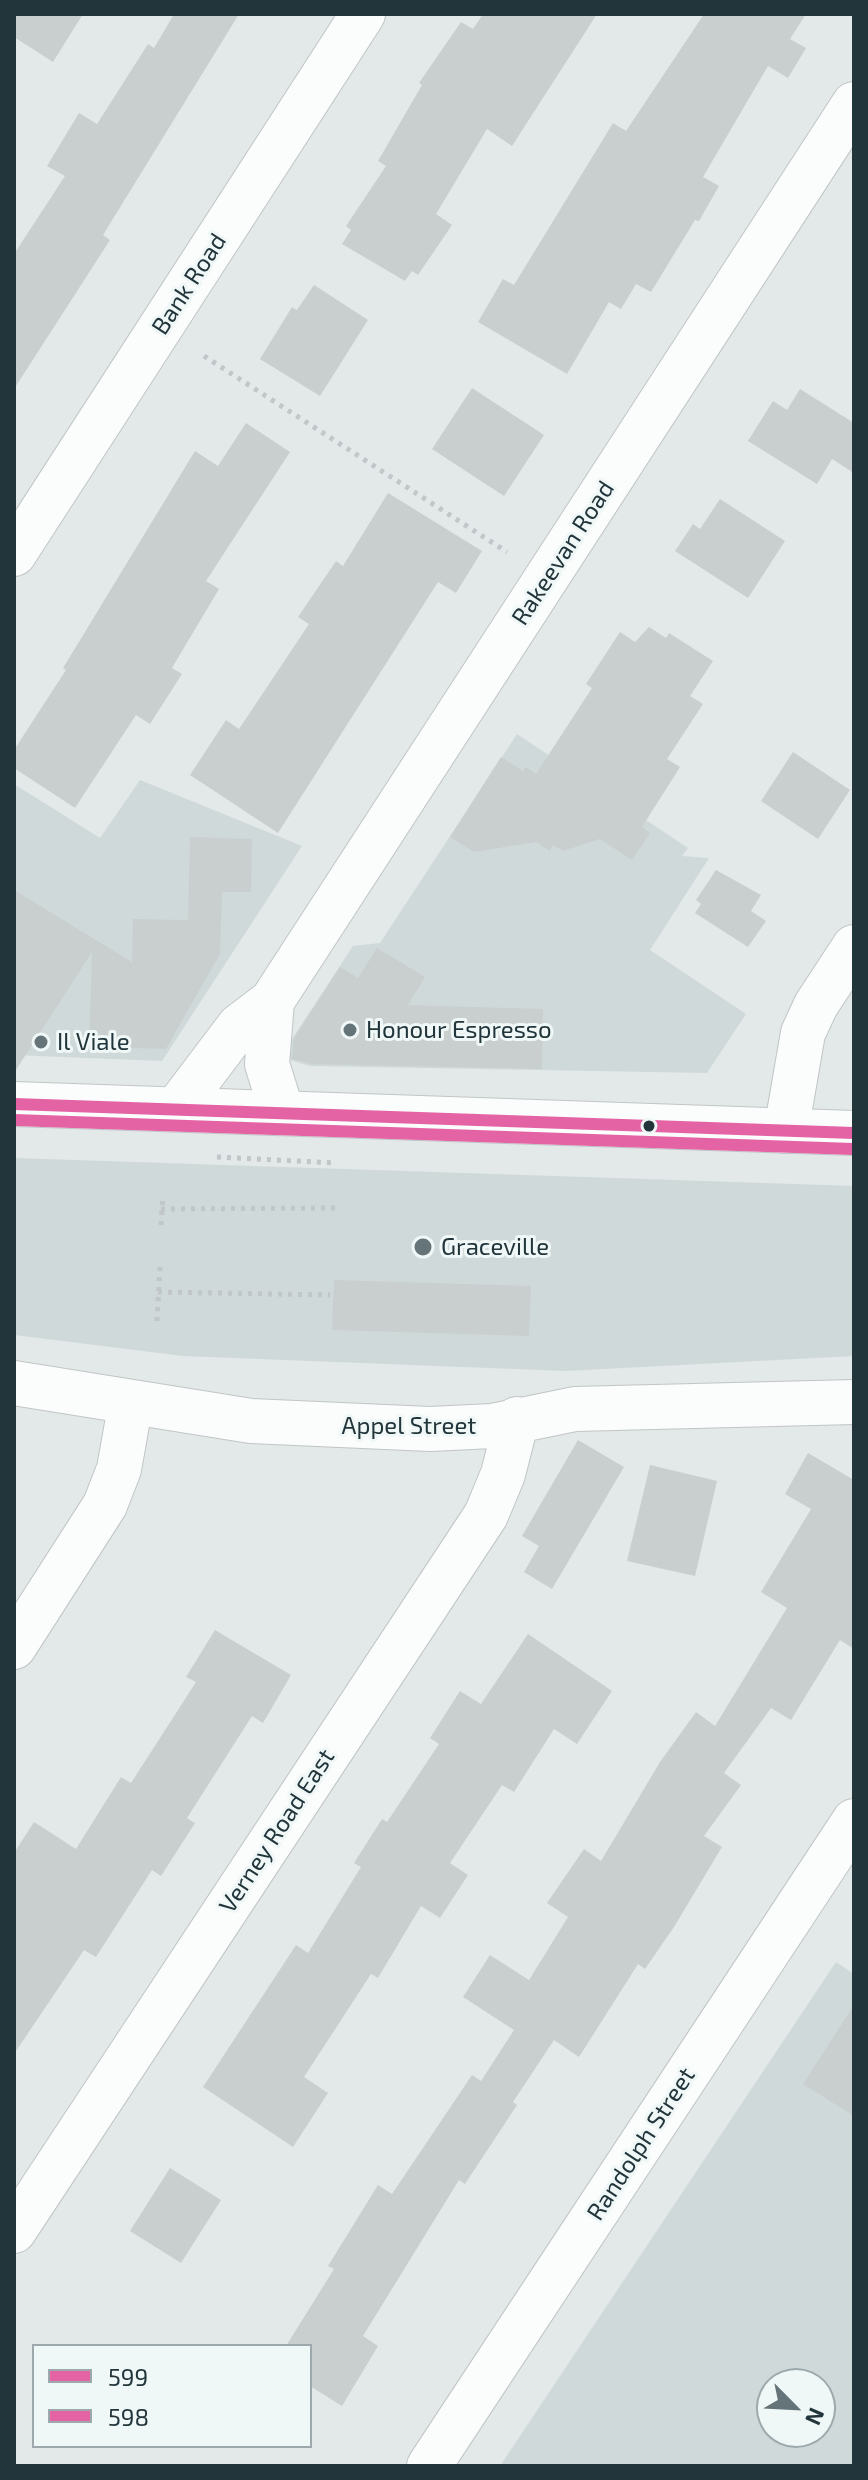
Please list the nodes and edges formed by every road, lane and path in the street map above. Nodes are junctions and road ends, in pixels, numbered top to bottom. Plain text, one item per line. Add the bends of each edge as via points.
1 (363, 14) edge
2 (854, 104) edge
3 (204, 356) dead end
4 (507, 552) dead end
5 (14, 554) edge
6 (854, 947) edge
7 (272, 1001) junction
8 (14, 1104) edge
9 (177, 1108) junction
10 (282, 1112) junction
11 (786, 1131) junction
12 (854, 1133) edge
13 (215, 1157) dead end
14 (335, 1163) dead end
15 (163, 1196) dead end
16 (335, 1208) dead end
17 (161, 1209) junction
18 (161, 1225) dead end
19 (160, 1267) dead end
20 (158, 1292) junction
21 (330, 1295) dead end
22 (157, 1321) dead end
23 (14, 1383) edge
24 (131, 1402) junction
25 (854, 1402) edge
26 (517, 1419) junction
27 (14, 1647) edge
28 (854, 1821) edge
29 (14, 2231) edge
30 (429, 2466) edge

1 - 5 street, Bank Road
2 - 7 street, Rakeevan Road
3 - 4 path
6 - 11 street via 803,1033
7 - 9 street, Rakeevan Road via 239,1026
7 - 10 street, Rakeevan Road via 267,1064
8 - 9 street
9 - 10 street
10 - 11 street
11 - 12 street
13 - 14 path
15 - 17 path
16 - 17 path
17 - 18 path
19 - 20 path
20 - 21 path
20 - 22 path
23 - 24 street, Appel Street
24 - 26 street, Appel Street via 302,1425 463,1429
24 - 27 street via 119,1469 105,1505
25 - 26 street, Appel Street via 575,1409
26 - 29 street, Verney Road East via 486,1515
28 - 30 street, Randolph Street

